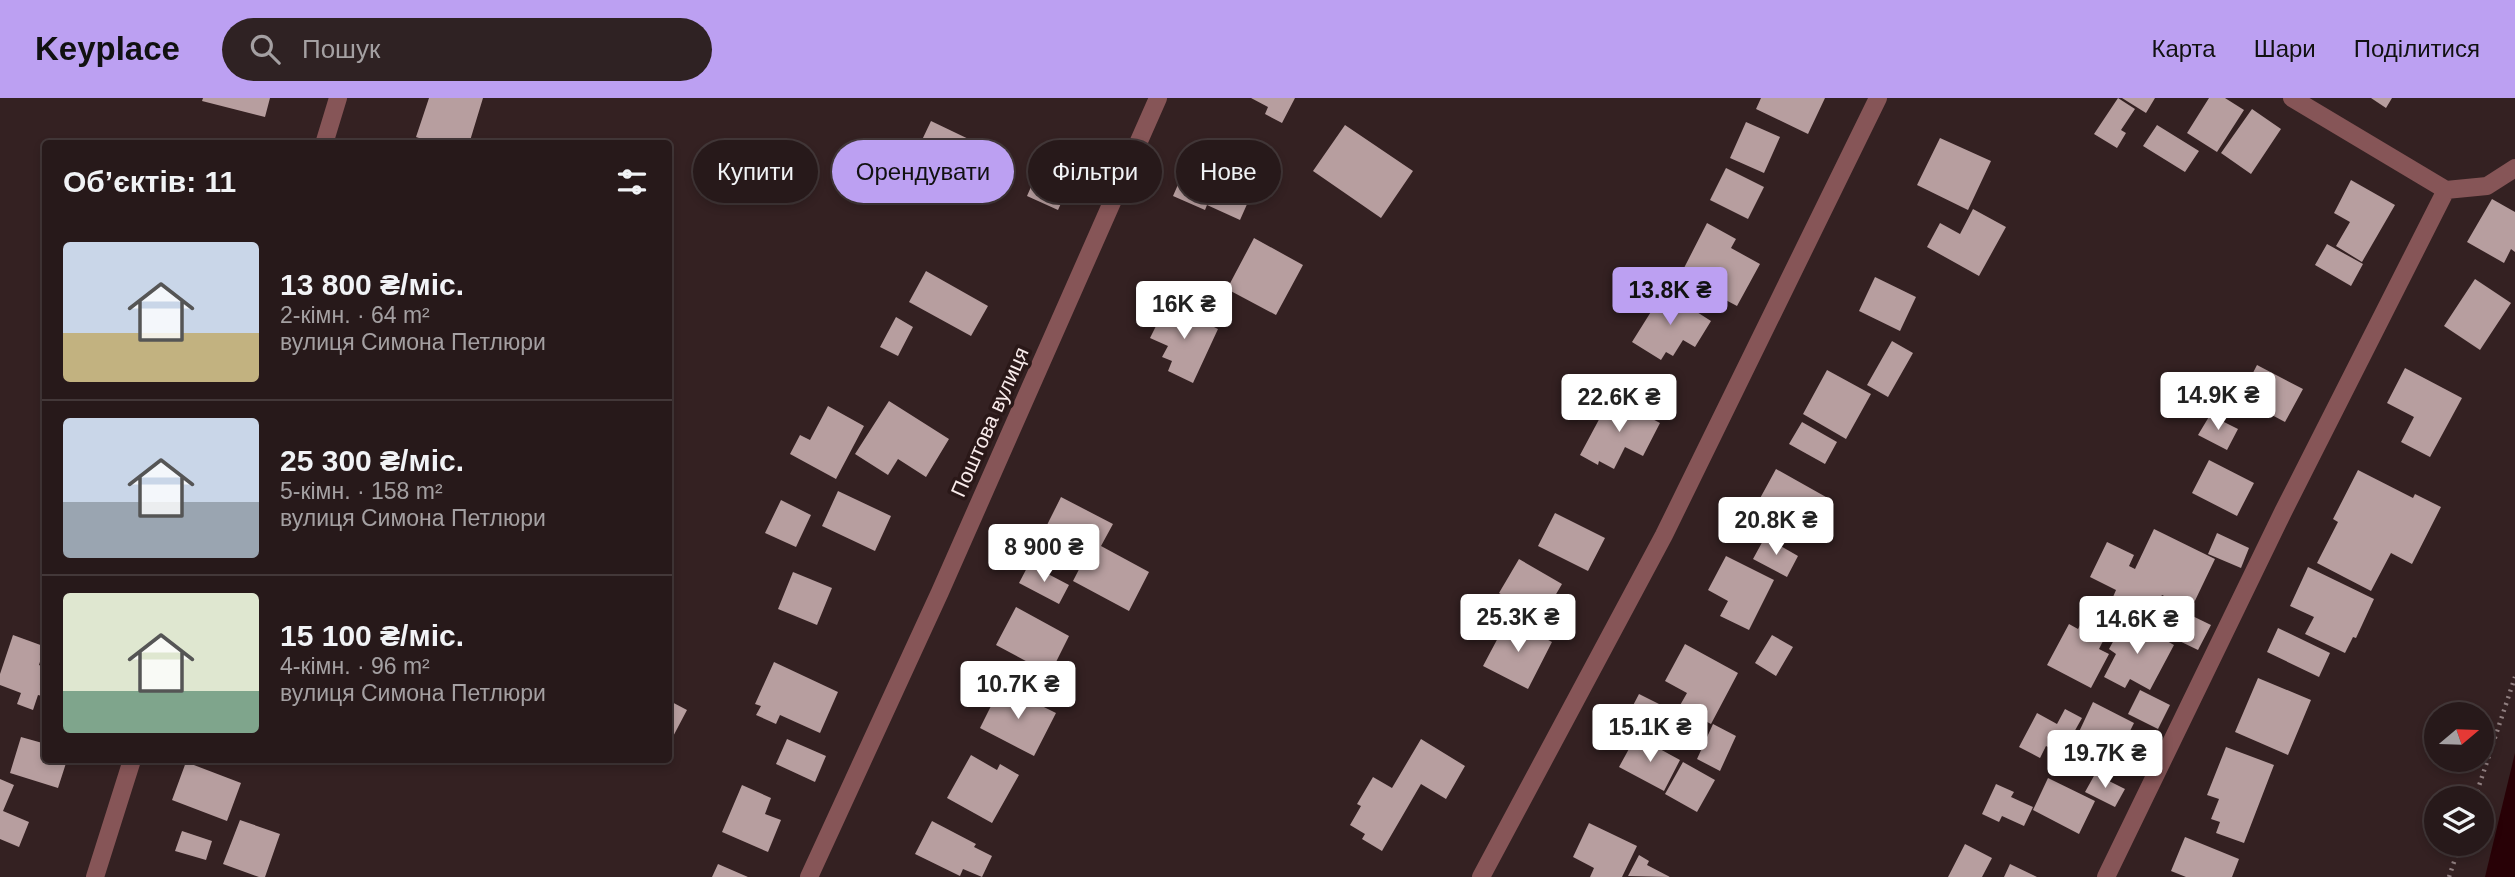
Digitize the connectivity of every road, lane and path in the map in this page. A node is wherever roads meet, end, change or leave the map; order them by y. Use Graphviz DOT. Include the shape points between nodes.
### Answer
graph roads {
  1 [pos="338,98"];
  2 [pos="1158,98"];
  3 [pos="1878,98"];
  4 [pos="2292,98"];
  5 [pos="325,140"];
  6 [pos="2515,168"];
  7 [pos="2446,190"];
  8 [pos="2515,677"];
  9 [pos="131,763"];
  10 [pos="2479,786"];
  11 [pos="2456,856"];
  12 [pos="95,877"];
  13 [pos="809,877"];
  14 [pos="1481,877"];
  15 [pos="2106,877"];
  16 [pos="2449,877"];
  1 -- 5 [label="street"];
  2 -- 13 [label="street, Поштова вулиця"];
  3 -- 14 [label="street" via="1664,535"];
  4 -- 7 [label="street"];
  6 -- 7 [label="street" via="2487,186"];
  7 -- 15 [label="street"];
  8 -- 10 [label="path"];
  9 -- 12 [label="street"];
  11 -- 16 [label="path"];
}
